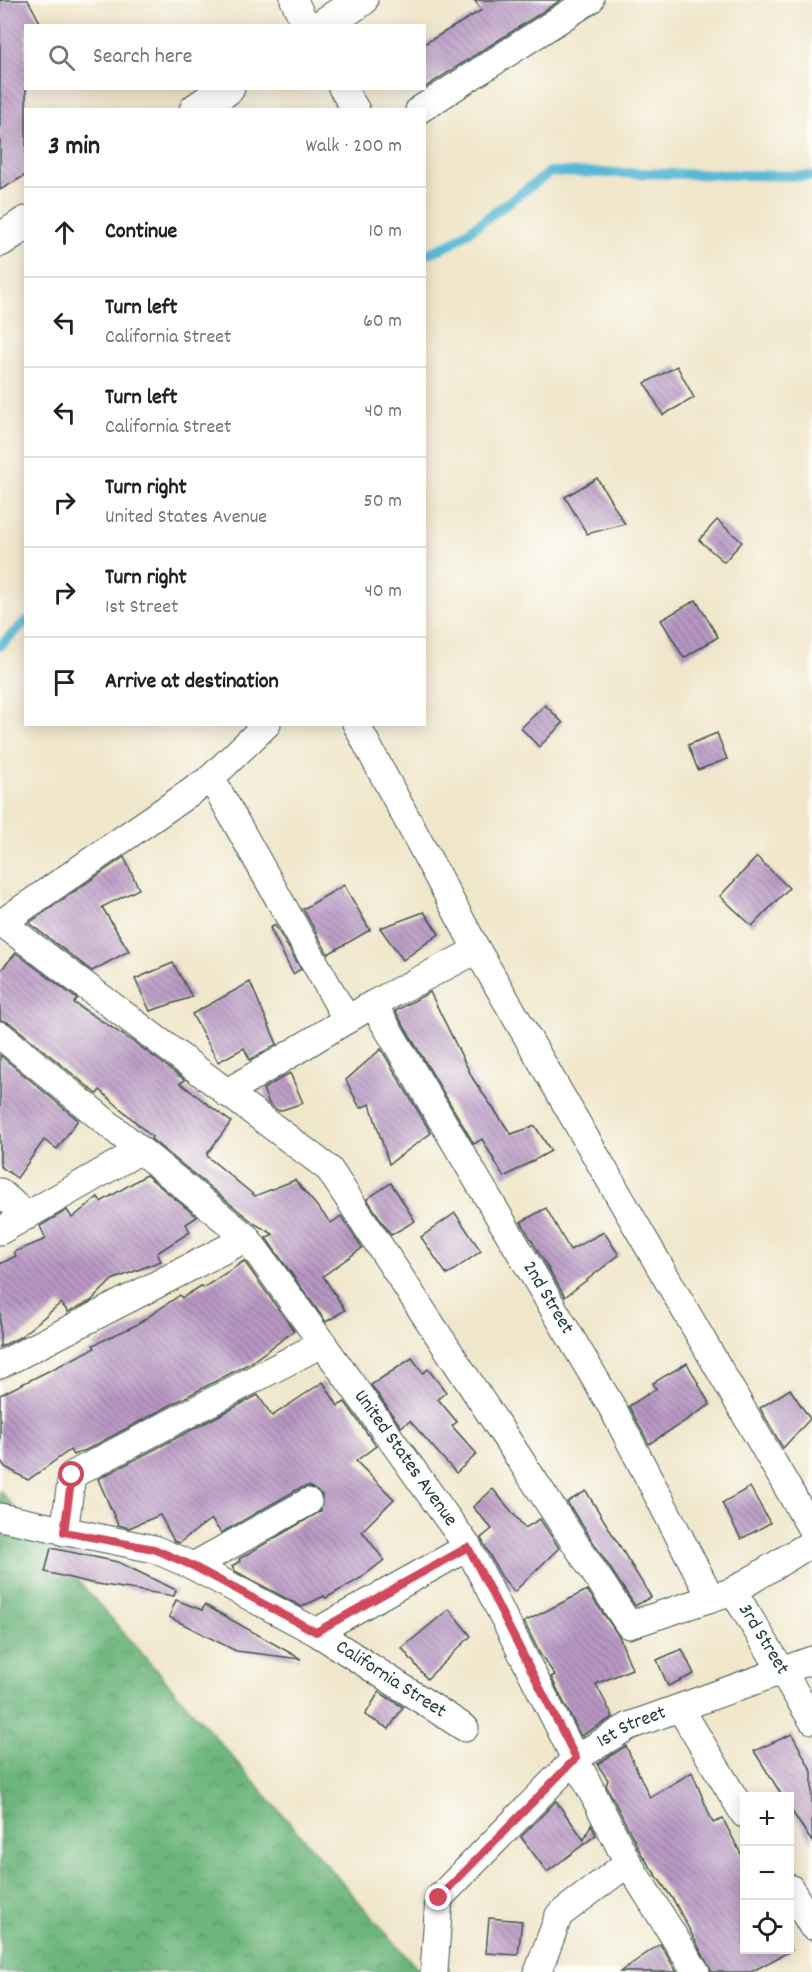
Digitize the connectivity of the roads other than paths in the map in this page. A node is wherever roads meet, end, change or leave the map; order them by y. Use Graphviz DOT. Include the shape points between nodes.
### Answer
graph roads {
  1 [pos="294,0"];
  2 [pos="361,0"];
  3 [pos="590,0"];
  4 [pos="305,24"];
  5 [pos="325,24"];
  6 [pos="225,90"];
  7 [pos="343,90"];
  8 [pos="199,108"];
  9 [pos="355,108"];
  10 [pos="422,108"];
  11 [pos="24,224"];
  12 [pos="0,240"];
  13 [pos="265,726"];
  14 [pos="357,726"];
  15 [pos="211,778"];
  16 [pos="1,923"];
  17 [pos="477,950"];
  18 [pos="372,1004"];
  19 [pos="347,1020"];
  20 [pos="0,1035"];
  21 [pos="226,1093"];
  22 [pos="139,1151"];
  23 [pos="0,1192"];
  24 [pos="27,1216"];
  25 [pos="0,1231"];
  26 [pos="247,1238"];
  27 [pos="323,1343"];
  28 [pos="0,1365"];
  29 [pos="308,1502"];
  30 [pos="0,1517"];
  31 [pos="812,1530"];
  32 [pos="64,1532"];
  33 [pos="812,1543"];
  34 [pos="468,1547"];
  35 [pos="193,1566"];
  36 [pos="722,1594"];
  37 [pos="316,1632"];
  38 [pos="812,1660"];
  39 [pos="781,1670"];
  40 [pos="680,1707"];
  41 [pos="812,1720"];
  42 [pos="465,1728"];
  43 [pos="576,1758"];
  44 [pos="740,1807"];
  45 [pos="628,1863"];
  46 [pos="794,1896"];
  47 [pos="812,1926"];
  48 [pos="434,1972"];
  49 [pos="538,1972"];
  50 [pos="696,1972"];
  1 -- 4 [label="street"];
  2 -- 5 [label="street"];
  3 -- 10 [label="street"];
  6 -- 8 [label="street"];
  7 -- 9 [label="street"];
  11 -- 12 [label="street"];
  13 -- 15 [label="street"];
  14 -- 17 [label="street"];
  15 -- 16 [label="street"];
  15 -- 19 [label="street"];
  16 -- 21 [label="street"];
  17 -- 18 [label="street"];
  17 -- 31 [label="street"];
  18 -- 19 [label="street"];
  18 -- 36 [label="street, 2nd Street"];
  19 -- 21 [label="street"];
  20 -- 22 [label="street, United States Avenue"];
  21 -- 36 [label="street" via="329,1169 629,1625"];
  22 -- 24 [label="street"];
  22 -- 26 [label="street, United States Avenue"];
  23 -- 24 [label="street"];
  24 -- 25 [label="street"];
  26 -- 27 [label="street, United States Avenue"];
  26 -- 28 [label="street"];
  27 -- 32 [label="street" via="72,1475"];
  27 -- 34 [label="street, United States Avenue"];
  29 -- 35 [label="street"];
  30 -- 32 [label="street, California Street"];
  32 -- 35 [label="street, California Street" via="154,1549"];
  33 -- 36 [label="street"];
  34 -- 37 [label="street, California Street"];
  34 -- 43 [label="street, United States Avenue"];
  35 -- 37 [label="street, California Street"];
  36 -- 39 [label="street, 3rd Street"];
  37 -- 42 [label="street, California Street"];
  38 -- 39 [label="street, 1st Street"];
  39 -- 40 [label="street, 1st Street"];
  39 -- 41 [label="street, 3rd Street"];
  40 -- 43 [label="street, 1st Street" via="629,1726"];
  40 -- 44 [label="street"];
  43 -- 45 [label="street, United States Avenue"];
  43 -- 48 [label="street, 1st Street" via="439,1898"];
  45 -- 49 [label="street" via="559,1915"];
  45 -- 50 [label="street, United States Avenue"];
  46 -- 47 [label="street"];
}
